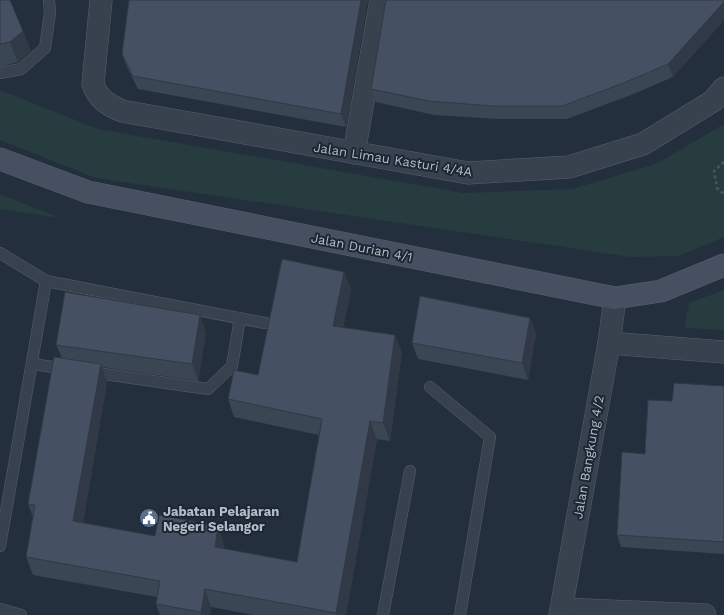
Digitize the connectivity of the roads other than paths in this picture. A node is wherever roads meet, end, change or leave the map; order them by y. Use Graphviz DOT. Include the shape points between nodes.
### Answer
graph roads {
  1 [pos="49,0"];
  2 [pos="101,0"];
  3 [pos="382,0"];
  4 [pos="0,73"];
  5 [pos="724,88"];
  6 [pos="354,153"];
  7 [pos="0,159"];
  8 [pos="0,253"];
  9 [pos="724,265"];
  10 [pos="46,281"];
  11 [pos="615,298"];
  12 [pos="240,318"];
  13 [pos="265,323"];
  14 [pos="609,343"];
  15 [pos="724,352"];
  16 [pos="32,364"];
  17 [pos="430,387"];
  18 [pos="410,472"];
  19 [pos="0,546"];
  20 [pos="0,609"];
  21 [pos="560,612"];
  22 [pos="21,615"];
  23 [pos="383,615"];
  24 [pos="460,615"];
  25 [pos="705,615"];
  1 -- 4 [label="lane" via="50,13 45,48 21,68"];
  2 -- 6 [label="street, Jalan Limau Kasturi 4/4A" via="93,84 96,94 112,107 122,111"];
  3 -- 6 [label="street"];
  5 -- 6 [label="street, Jalan Limau Kasturi 4/4A" via="712,101 643,144 569,167 468,173"];
  7 -- 11 [label="street, Jalan Durian 4/1" via="88,192"];
  8 -- 10 [label="lane"];
  9 -- 11 [label="street, Jalan Durian 4/1" via="661,291"];
  10 -- 12 [label="lane"];
  10 -- 16 [label="lane"];
  11 -- 14 [label="street, Jalan Bangkung 4/2"];
  12 -- 13 [label="lane"];
  12 -- 16 [label="lane" via="232,366 208,389"];
  14 -- 15 [label="street"];
  14 -- 21 [label="street, Jalan Bangkung 4/2"];
  16 -- 19 [label="lane"];
  17 -- 24 [label="lane" via="490,437"];
  18 -- 23 [label="lane"];
  20 -- 22 [label="lane"];
  21 -- 25 [label="street"];
}
